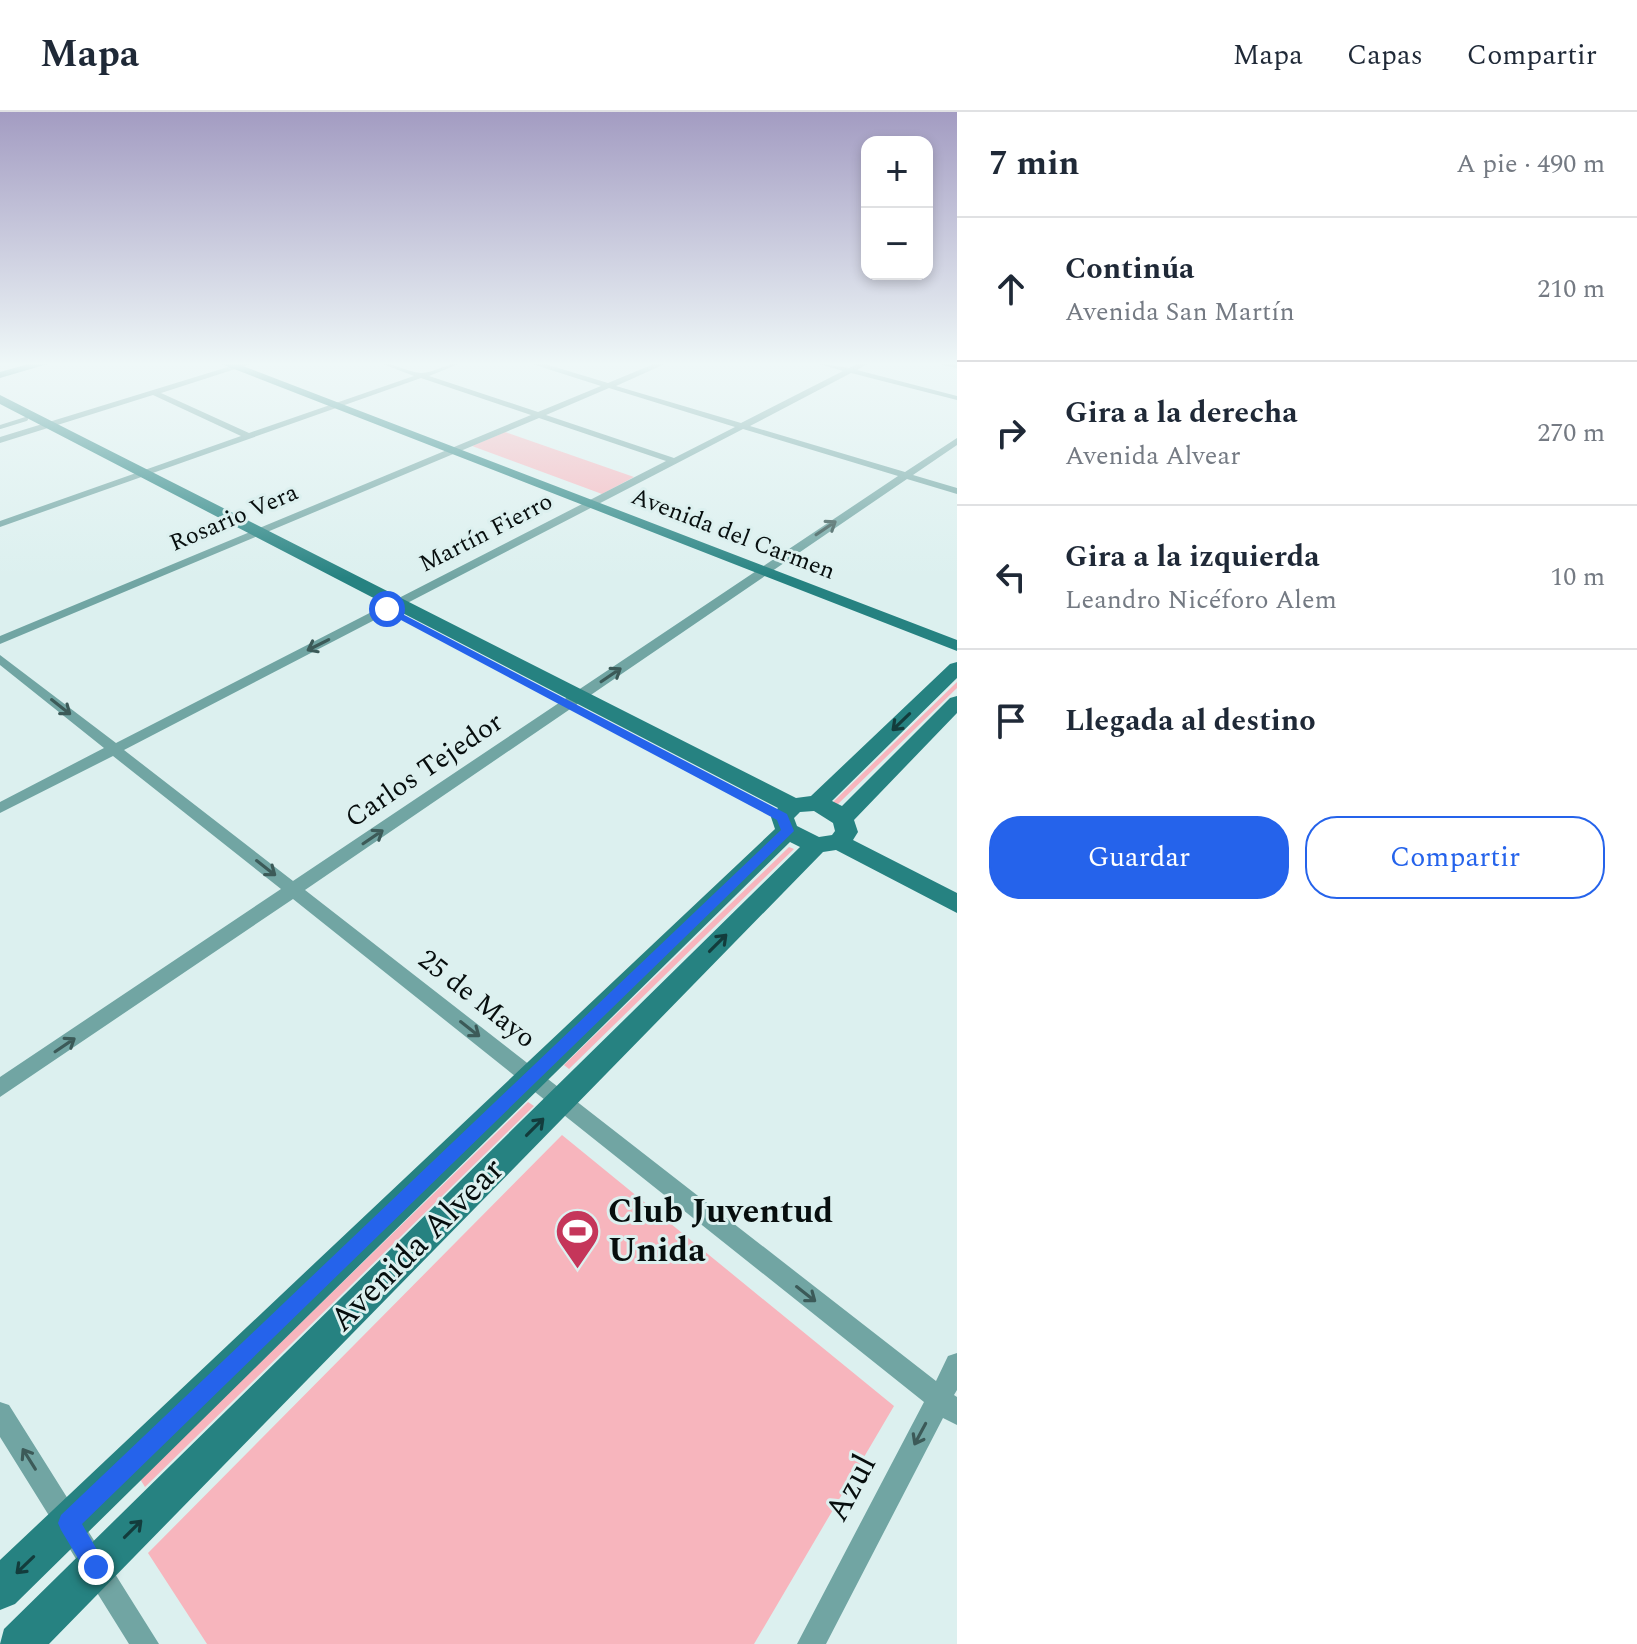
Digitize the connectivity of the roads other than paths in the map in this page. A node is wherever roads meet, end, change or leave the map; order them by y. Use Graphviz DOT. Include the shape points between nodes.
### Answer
graph roads {
  1 [pos="63,434"];
  2 [pos="245,434"];
  3 [pos="252,434"];
  4 [pos="419,434"];
  5 [pos="492,434"];
  6 [pos="599,434"];
  7 [pos="730,434"];
  8 [pos="764,434"];
  9 [pos="248,436"];
  10 [pos="957,441"];
  11 [pos="457,449"];
  12 [pos="677,462"];
  13 [pos="140,474"];
  14 [pos="904,475"];
  15 [pos="957,491"];
  16 [pos="595,502"];
  17 [pos="0,524"];
  18 [pos="255,534"];
  19 [pos="768,568"];
  20 [pos="393,606"];
  21 [pos="957,633"];
  22 [pos="0,640"];
  23 [pos="957,646"];
  24 [pos="0,659"];
  25 [pos="957,668"];
  26 [pos="574,700"];
  27 [pos="957,702"];
  28 [pos="114,749"];
  29 [pos="0,808"];
  30 [pos="815,827"];
  31 [pos="957,888"];
  32 [pos="294,890"];
  33 [pos="957,904"];
  34 [pos="532,1077"];
  35 [pos="0,1088"];
  36 [pos="561,1100"];
  37 [pos="957,1365"];
  38 [pos="948,1406"];
  39 [pos="0,1414"];
  40 [pos="69,1523"];
  41 [pos="96,1567"];
  42 [pos="0,1589"];
  43 [pos="19,1644"];
  44 [pos="145,1644"];
  45 [pos="811,1644"];
  1 -- 13 [label="main road"];
  2 -- 9 [label="street"];
  3 -- 9 [label="street"];
  4 -- 11 [label="main road, Avenida del Carmen"];
  5 -- 11 [label="street, Rosario Vera"];
  6 -- 12 [label="street"];
  7 -- 12 [label="street, Martín Fierro"];
  8 -- 14 [label="street"];
  9 -- 13 [label="street"];
  10 -- 14 [label="street, Carlos Tejedor"];
  11 -- 16 [label="main road, Avenida del Carmen"];
  11 -- 18 [label="street, Rosario Vera"];
  12 -- 16 [label="street, Martín Fierro"];
  13 -- 17 [label="street"];
  13 -- 18 [label="main road"];
  14 -- 15 [label="street"];
  19 -- 14 [label="street, Carlos Tejedor, one-way"];
  16 -- 19 [label="main road, Avenida del Carmen"];
  16 -- 20 [label="street, Martín Fierro"];
  18 -- 20 [label="main road"];
  18 -- 22 [label="street, Rosario Vera"];
  19 -- 21 [label="main road, Avenida del Carmen"];
  19 -- 23 [label="main road, Avenida del Carmen"];
  26 -- 19 [label="street, Carlos Tejedor, one-way"];
  20 -- 26 [label="main road"];
  20 -- 28 [label="street, Martín Fierro, one-way"];
  24 -- 28 [label="street, 25 de Mayo, one-way"];
  25 -- 30 [label="main road, one-way" via="816,804"];
  26 -- 30 [label="main road"];
  32 -- 26 [label="street, Carlos Tejedor, one-way"];
  27 -- 30 [label="main road, Avenida Alvear"];
  28 -- 29 [label="street, Martín Fierro"];
  28 -- 32 [label="street, 25 de Mayo, one-way"];
  30 -- 31 [label="main road"];
  30 -- 33 [label="main road"];
  30 -- 34 [label="main road, Avenida Alvear"];
  36 -- 30 [label="main road, Avenida Alvear, one-way"];
  32 -- 34 [label="street, 25 de Mayo, one-way"];
  35 -- 32 [label="street, Carlos Tejedor, one-way"];
  34 -- 36 [label="street, 25 de Mayo"];
  34 -- 40 [label="main road, Avenida Alvear"];
  36 -- 38 [label="street, 25 de Mayo, one-way"];
  41 -- 36 [label="main road, Avenida Alvear, one-way"];
  37 -- 38 [label="street, Azul"];
  38 -- 45 [label="street, Azul, one-way"];
  40 -- 39 [label="street, one-way"];
  40 -- 41 [label="street"];
  40 -- 42 [label="main road, Avenida Alvear, one-way"];
  41 -- 43 [label="main road, Avenida Alvear"];
  41 -- 44 [label="street"];
}
